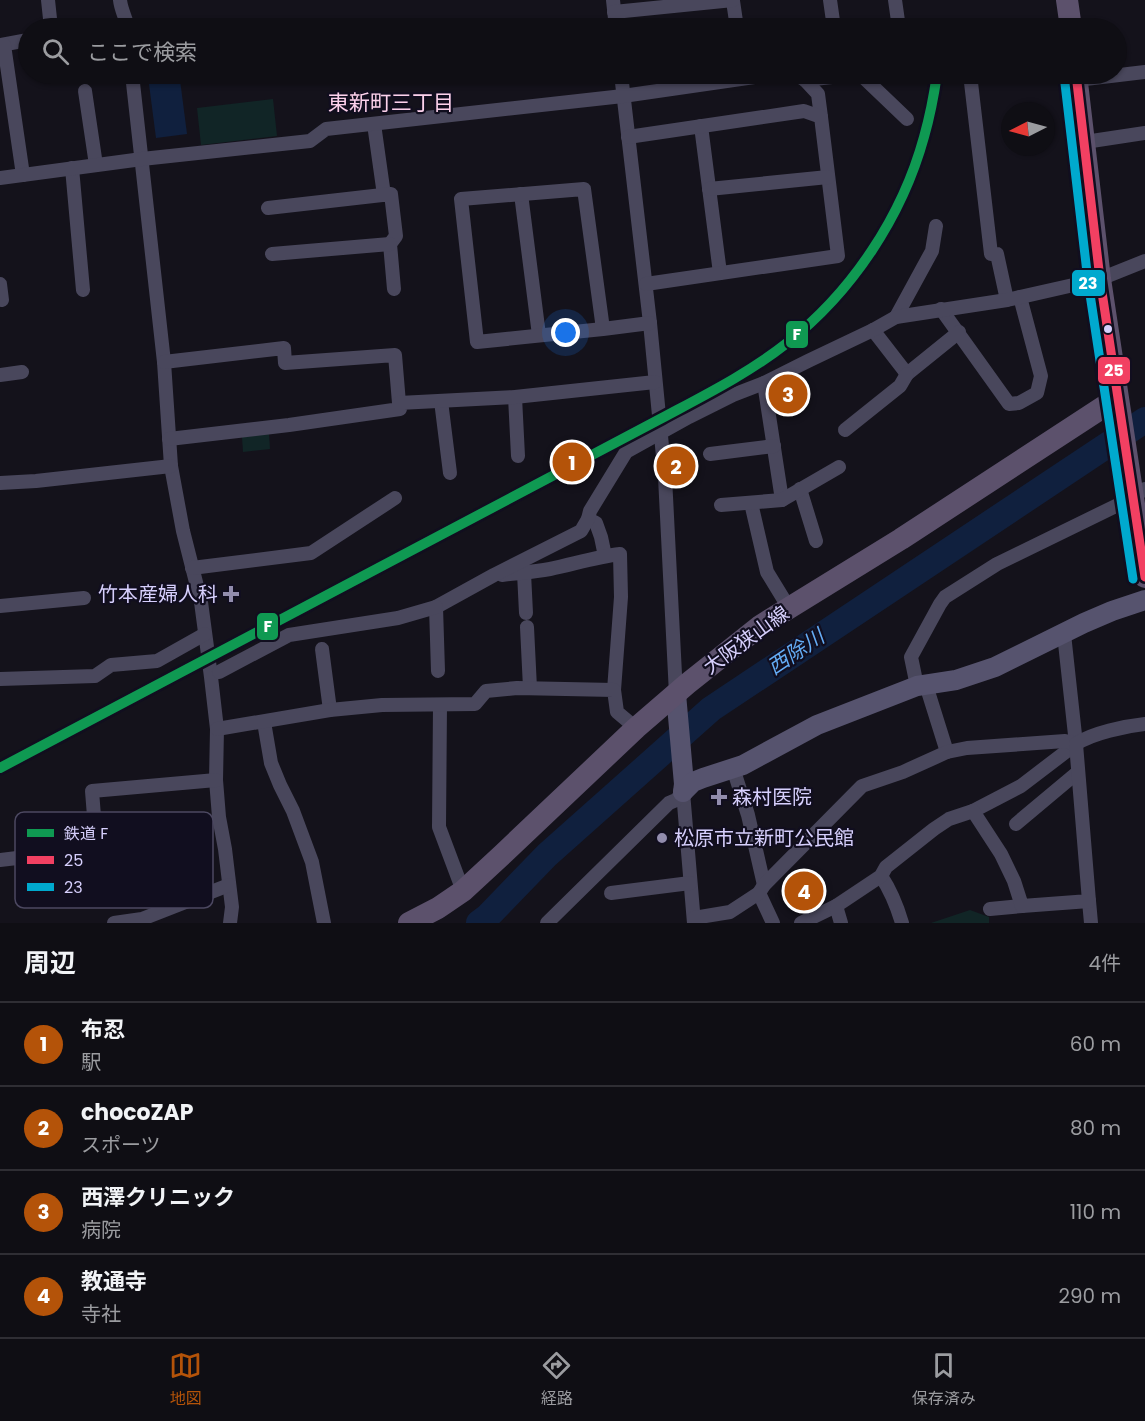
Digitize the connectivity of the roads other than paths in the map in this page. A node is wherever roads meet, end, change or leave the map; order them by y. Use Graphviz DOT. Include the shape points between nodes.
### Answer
graph roads {
  1 [pos="48,0"];
  2 [pos="120,0"];
  3 [pos="830,0"];
  4 [pos="895,0"];
  5 [pos="1067,0"];
  6 [pos="733,1"];
  7 [pos="614,6"];
  8 [pos="50,18"];
  9 [pos="126,18"];
  10 [pos="735,18"];
  11 [pos="833,18"];
  12 [pos="898,18"];
  13 [pos="1070,18"];
  14 [pos="18,42"];
  15 [pos="2,45"];
  16 [pos="1145,72"];
  17 [pos="1127,73"];
  18 [pos="133,84"];
  19 [pos="622,84"];
  20 [pos="694,84"];
  21 [pos="807,84"];
  22 [pos="875,84"];
  23 [pos="971,84"];
  24 [pos="1078,84"];
  25 [pos="85,91"];
  26 [pos="623,96"];
  27 [pos="821,117"];
  28 [pos="907,118"];
  29 [pos="374,124"];
  30 [pos="701,126"];
  31 [pos="1145,133"];
  32 [pos="628,137"];
  33 [pos="1084,142"];
  34 [pos="142,159"];
  35 [pos="96,165"];
  36 [pos="72,168"];
  37 [pos="23,175"];
  38 [pos="828,177"];
  39 [pos="0,178"];
  40 [pos="709,189"];
  41 [pos="521,194"];
  42 [pos="384,195"];
  43 [pos="268,208"];
  44 [pos="936,226"];
  45 [pos="390,244"];
  46 [pos="272,254"];
  47 [pos="1145,261"];
  48 [pos="720,273"];
  49 [pos="1100,279"];
  50 [pos="0,284"];
  51 [pos="646,284"];
  52 [pos="83,290"];
  53 [pos="394,290"];
  54 [pos="1014,298"];
  55 [pos="2,300"];
  56 [pos="941,309"];
  57 [pos="896,317"];
  58 [pos="650,323"];
  59 [pos="603,329"];
  60 [pos="873,330"];
  61 [pos="959,332"];
  62 [pos="540,335"];
  63 [pos="164,362"];
  64 [pos="22,372"];
  65 [pos="907,374"];
  66 [pos="0,375"];
  67 [pos="656,382"];
  68 [pos="764,383"];
  69 [pos="515,397"];
  70 [pos="1117,398"];
  71 [pos="441,400"];
  72 [pos="399,403"];
  73 [pos="845,430"];
  74 [pos="660,433"];
  75 [pos="169,439"];
  76 [pos="774,446"];
  77 [pos="710,454"];
  78 [pos="518,456"];
  79 [pos="171,466"];
  80 [pos="840,467"];
  81 [pos="450,473"];
  82 [pos="0,483"];
  83 [pos="800,489"];
  84 [pos="1136,489"];
  85 [pos="395,498"];
  86 [pos="782,500"];
  87 [pos="751,503"];
  88 [pos="721,505"];
  89 [pos="588,519"];
  90 [pos="816,541"];
  91 [pos="605,556"];
  92 [pos="192,568"];
  93 [pos="524,573"];
  94 [pos="494,575"];
  95 [pos="1145,578"];
  96 [pos="84,598"];
  97 [pos="1145,600"];
  98 [pos="0,606"];
  99 [pos="436,607"];
  100 [pos="789,608"];
  101 [pos="205,634"];
  102 [pos="1064,634"];
  103 [pos="322,649"];
  104 [pos="438,671"];
  105 [pos="215,674"];
  106 [pos="0,679"];
  107 [pos="922,686"];
  108 [pos="530,688"];
  109 [pos="614,690"];
  110 [pos="677,698"];
  111 [pos="440,705"];
  112 [pos="330,710"];
  113 [pos="264,722"];
  114 [pos="1145,724"];
  115 [pos="636,728"];
  116 [pos="217,729"];
  117 [pos="1076,744"];
  118 [pos="947,752"];
  119 [pos="734,768"];
  120 [pos="1078,772"];
  121 [pos="216,780"];
  122 [pos="683,788"];
  123 [pos="973,811"];
  124 [pos="94,812"];
  125 [pos="1016,824"];
  126 [pos="15,858"];
  127 [pos="0,860"];
  128 [pos="881,876"];
  129 [pos="690,883"];
  130 [pos="230,885"];
  131 [pos="761,889"];
  132 [pos="463,891"];
  133 [pos="213,892"];
  134 [pos="611,893"];
  135 [pos="1089,901"];
  136 [pos="836,906"];
  137 [pos="1022,906"];
  138 [pos="170,908"];
  139 [pos="990,909"];
  140 [pos="694,920"];
  141 [pos="114,923"];
  142 [pos="230,923"];
  143 [pos="324,923"];
  144 [pos="409,923"];
  145 [pos="547,923"];
  146 [pos="773,923"];
  147 [pos="801,923"];
  148 [pos="841,923"];
  149 [pos="902,923"];
  150 [pos="1091,923"];
  1 -- 8 [label="street"];
  2 -- 9 [label="street"];
  3 -- 11 [label="street"];
  4 -- 12 [label="street"];
  5 -- 13 [label="main road"];
  6 -- 7 [label="street"];
  6 -- 10 [label="street"];
  14 -- 15 [label="street"];
  15 -- 37 [label="street"];
  16 -- 17 [label="street"];
  18 -- 34 [label="street"];
  19 -- 26 [label="street"];
  20 -- 26 [label="street"];
  21 -- 27 [label="street" via="818,94"];
  22 -- 28 [label="street"];
  23 -- 54 [label="street" via="991,254 997,254"];
  24 -- 33 [label="main road"];
  25 -- 35 [label="street"];
  26 -- 29 [label="street"];
  26 -- 32 [label="street"];
  27 -- 30 [label="street" via="804,111"];
  27 -- 38 [label="street"];
  29 -- 34 [label="street" via="326,129 310,141"];
  29 -- 42 [label="street"];
  30 -- 32 [label="street"];
  30 -- 40 [label="street"];
  31 -- 33 [label="street"];
  32 -- 51 [label="street"];
  33 -- 49 [label="main road"];
  34 -- 35 [label="street"];
  34 -- 63 [label="street"];
  35 -- 36 [label="street"];
  36 -- 37 [label="street"];
  36 -- 52 [label="street"];
  37 -- 39 [label="street"];
  38 -- 40 [label="street"];
  38 -- 48 [label="street" via="838,256"];
  40 -- 48 [label="street"];
  41 -- 59 [label="street" via="584,189"];
  41 -- 62 [label="street"];
  41 -- 62 [label="street" via="461,199 477,342"];
  42 -- 43 [label="street"];
  42 -- 45 [label="street" via="391,195 396,236"];
  44 -- 57 [label="street" via="932,251"];
  45 -- 46 [label="street"];
  45 -- 53 [label="street"];
  47 -- 49 [label="street"];
  48 -- 51 [label="street"];
  49 -- 54 [label="street"];
  49 -- 70 [label="main road"];
  50 -- 55 [label="street"];
  51 -- 58 [label="street"];
  54 -- 56 [label="street"];
  54 -- 61 [label="street" via="1041,376 1037,393 1009,404"];
  56 -- 57 [label="street"];
  56 -- 61 [label="street"];
  57 -- 60 [label="street"];
  58 -- 59 [label="street"];
  58 -- 67 [label="street"];
  59 -- 62 [label="street"];
  60 -- 65 [label="street"];
  60 -- 68 [label="street"];
  61 -- 65 [label="street"];
  63 -- 72 [label="street" via="284,348 285,363 395,355"];
  63 -- 75 [label="street"];
  64 -- 66 [label="street"];
  65 -- 73 [label="street" via="900,386"];
  67 -- 69 [label="street"];
  67 -- 74 [label="street"];
  68 -- 74 [label="street"];
  68 -- 76 [label="street"];
  69 -- 71 [label="street"];
  69 -- 78 [label="street"];
  70 -- 84 [label="main road"];
  70 -- 100 [label="main road, 大阪狭山線"];
  71 -- 72 [label="street"];
  71 -- 81 [label="street"];
  72 -- 75 [label="street" via="400,409"];
  74 -- 89 [label="street" via="626,452"];
  74 -- 110 [label="street"];
  75 -- 79 [label="street"];
  76 -- 77 [label="street"];
  76 -- 86 [label="street"];
  79 -- 82 [label="street"];
  79 -- 92 [label="street"];
  80 -- 83 [label="street"];
  83 -- 86 [label="street"];
  83 -- 90 [label="street"];
  84 -- 95 [label="main road"];
  84 -- 107 [label="street" via="945,597 912,657"];
  85 -- 92 [label="street" via="311,553"];
  86 -- 87 [label="street"];
  87 -- 88 [label="street"];
  87 -- 100 [label="street" via="767,572"];
  89 -- 91 [label="street" via="596,523"];
  89 -- 94 [label="street" via="581,531"];
  91 -- 93 [label="street"];
  91 -- 109 [label="street" via="620,554"];
  92 -- 101 [label="street"];
  93 -- 94 [label="street"];
  93 -- 108 [label="street"];
  94 -- 99 [label="street"];
  96 -- 98 [label="street"];
  97 -- 102 [label="street"];
  99 -- 104 [label="street"];
  99 -- 105 [label="street" via="398,618 289,636"];
  100 -- 110 [label="main road, 大阪狭山線" via="687,684"];
  101 -- 105 [label="street"];
  101 -- 106 [label="street" via="157,661 111,665 95,676"];
  102 -- 107 [label="street" via="995,667"];
  102 -- 117 [label="street"];
  103 -- 112 [label="street"];
  105 -- 116 [label="street"];
  107 -- 118 [label="street"];
  107 -- 119 [label="street" via="818,725"];
  108 -- 109 [label="street"];
  108 -- 111 [label="street" via="486,691 475,704"];
  109 -- 115 [label="street" via="617,712"];
  110 -- 115 [label="main road, 大阪狭山線"];
  110 -- 122 [label="street"];
  111 -- 112 [label="street"];
  111 -- 132 [label="street" via="439,827"];
  112 -- 113 [label="street"];
  113 -- 116 [label="street"];
  113 -- 143 [label="street" via="272,763 312,862"];
  114 -- 117 [label="street"];
  115 -- 132 [label="main road, 大阪狭山線"];
  116 -- 121 [label="street"];
  117 -- 118 [label="street" via="1065,741"];
  117 -- 120 [label="street"];
  117 -- 123 [label="street" via="1021,786"];
  118 -- 131 [label="street" via="862,786"];
  119 -- 122 [label="street"];
  119 -- 131 [label="street" via="748,815"];
  120 -- 125 [label="street"];
  120 -- 135 [label="street"];
  121 -- 124 [label="street" via="92,791"];
  121 -- 130 [label="street"];
  122 -- 129 [label="street"];
  122 -- 145 [label="street" via="676,800"];
  123 -- 128 [label="street" via="934,829 886,867"];
  123 -- 137 [label="street" via="1005,863"];
  126 -- 127 [label="street"];
  128 -- 136 [label="street"];
  128 -- 149 [label="street"];
  129 -- 134 [label="street"];
  129 -- 140 [label="street"];
  130 -- 133 [label="street"];
  130 -- 142 [label="street"];
  131 -- 140 [label="street" via="730,912"];
  131 -- 146 [label="street"];
  132 -- 144 [label="main road, 大阪狭山線"];
  135 -- 137 [label="street"];
  135 -- 150 [label="street"];
  136 -- 147 [label="street"];
  136 -- 148 [label="street"];
  137 -- 139 [label="street"];
  138 -- 141 [label="street" via="142,919"];
}
